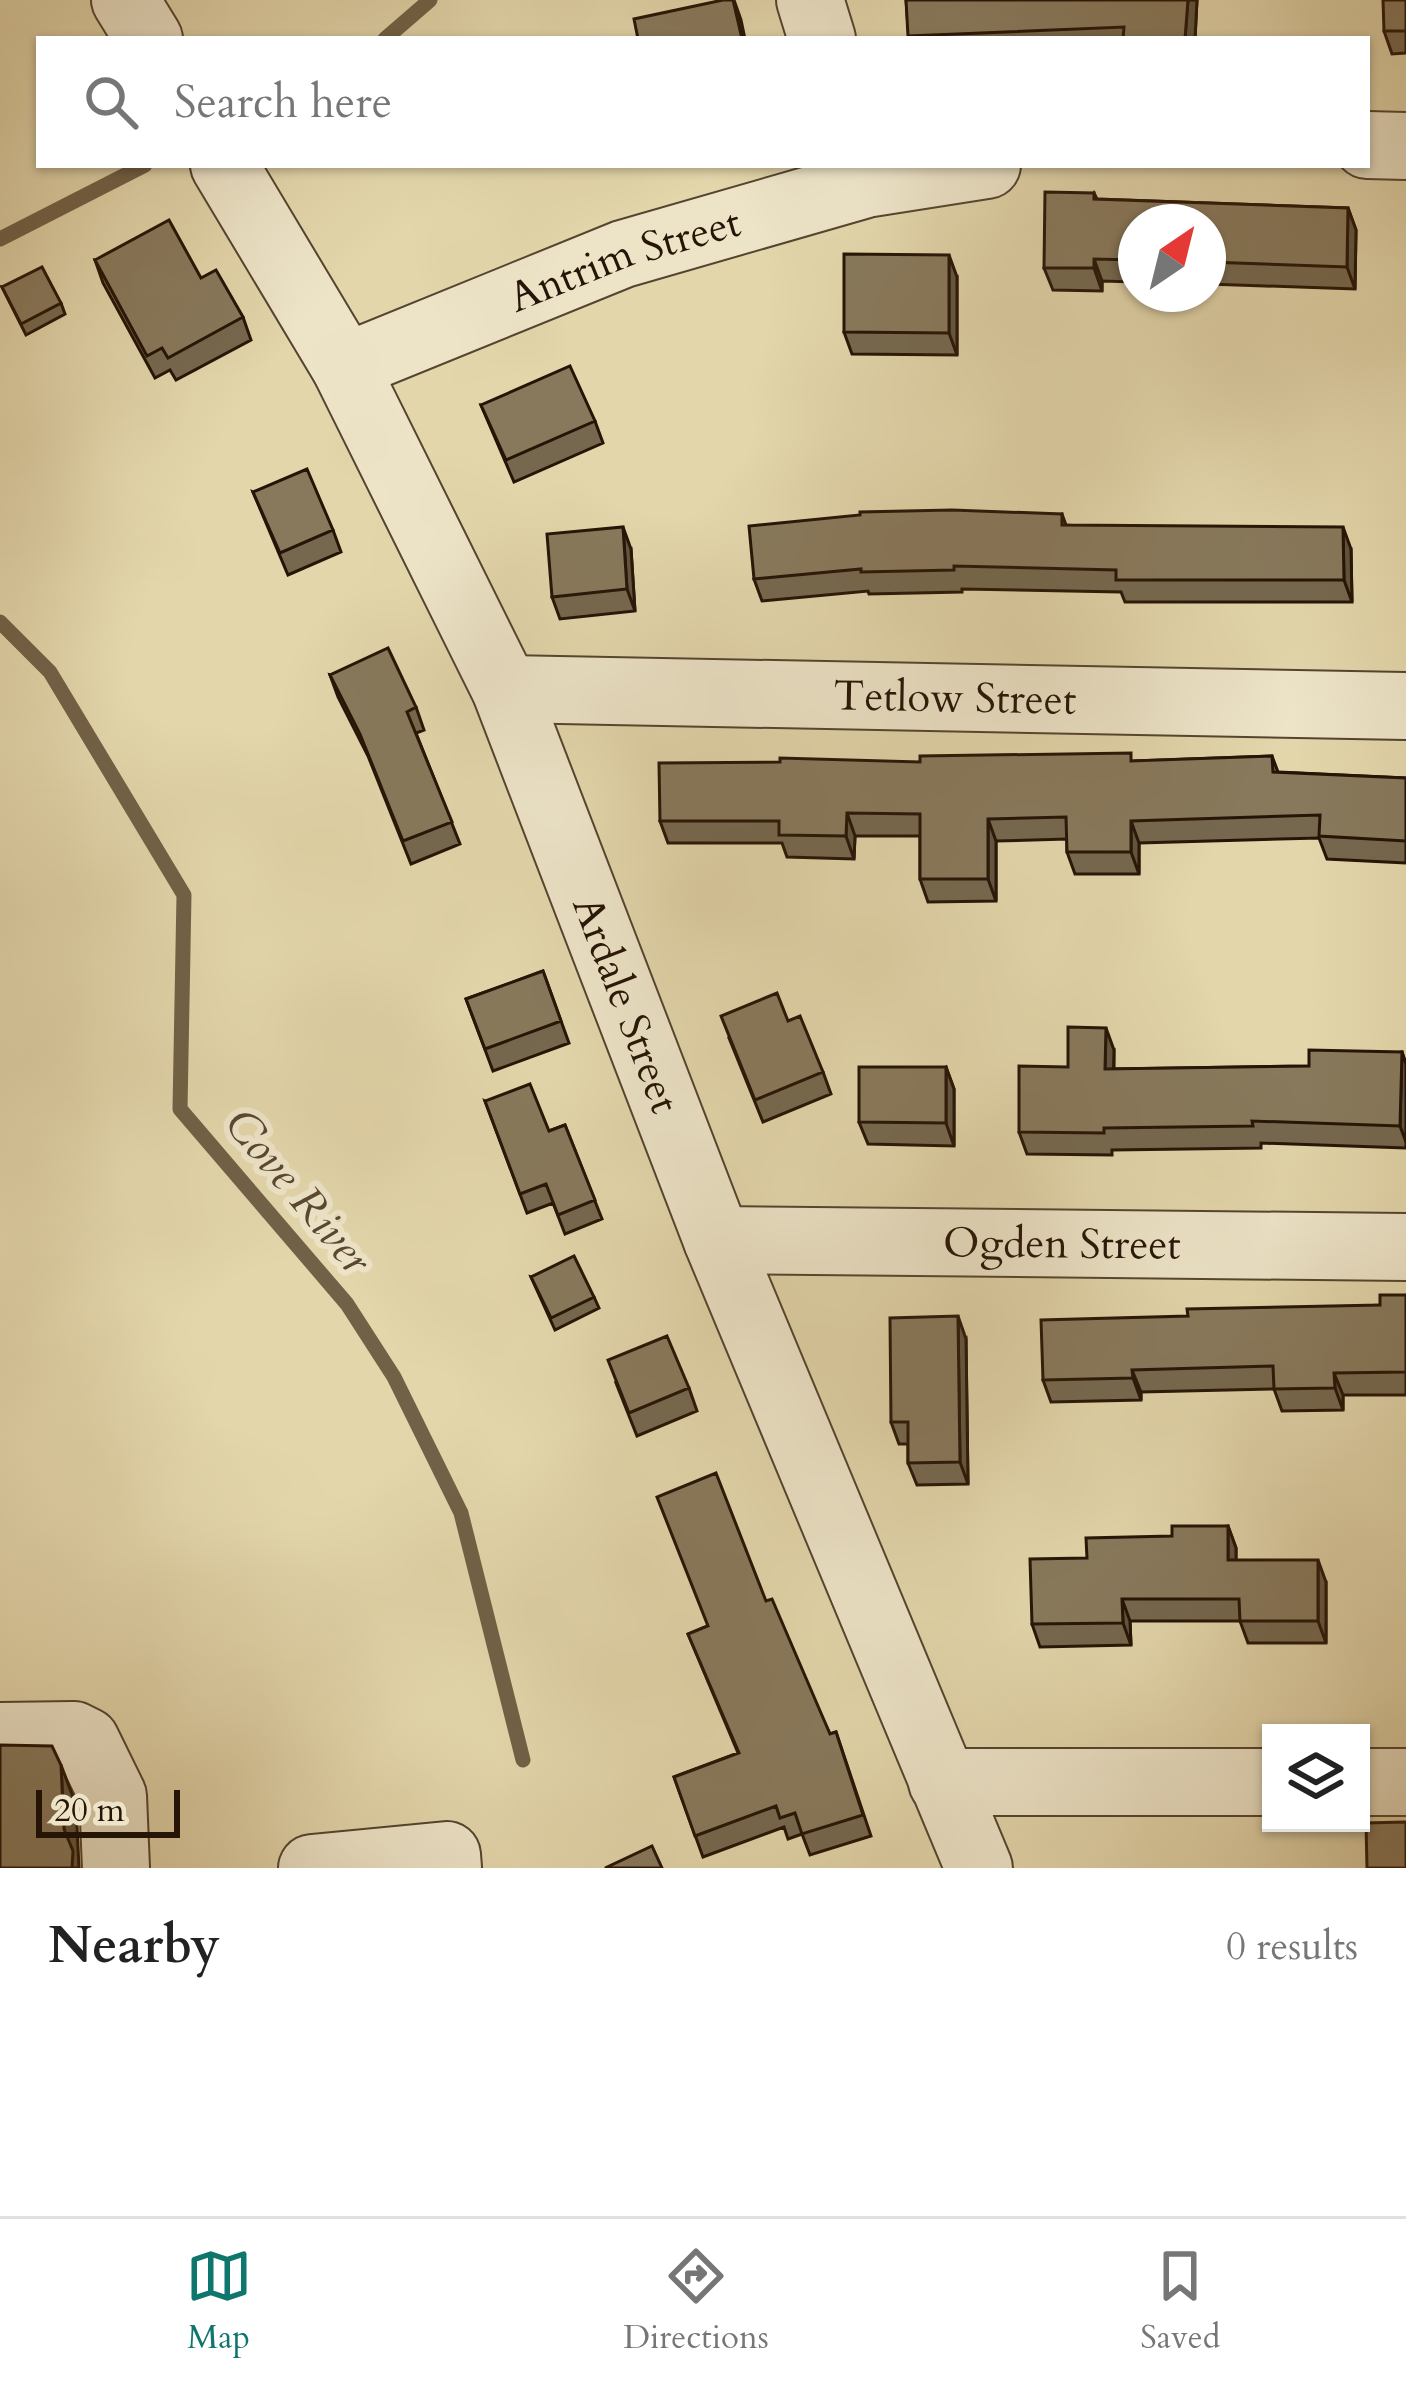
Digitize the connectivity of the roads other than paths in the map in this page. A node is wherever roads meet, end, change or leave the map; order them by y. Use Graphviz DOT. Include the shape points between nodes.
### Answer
graph roads {
  1 [pos="125,0"];
  2 [pos="810,0"];
  3 [pos="146,36"];
  4 [pos="821,36"];
  5 [pos="1370,145"];
  6 [pos="1406,146"];
  7 [pos="226,168"];
  8 [pos="950,168"];
  9 [pos="863,175"];
  10 [pos="345,367"];
  11 [pos="505,689"];
  12 [pos="1406,706"];
  13 [pos="717,1240"];
  14 [pos="1406,1247"];
  15 [pos="0,1736"];
  16 [pos="942,1782"];
  17 [pos="1262,1782"];
  18 [pos="1370,1782"];
  19 [pos="1406,1782"];
  20 [pos="116,1868"];
  21 [pos="312,1868"];
  22 [pos="448,1868"];
  23 [pos="979,1868"];
  1 -- 3 [label="street"];
  2 -- 4 [label="street"];
  5 -- 6 [label="street"];
  7 -- 10 [label="street, Ardale Street"];
  8 -- 9 [label="street, Antrim Street"];
  9 -- 10 [label="street, Antrim Street" via="623,254"];
  10 -- 11 [label="street, Ardale Street"];
  11 -- 12 [label="street, Tetlow Street"];
  11 -- 13 [label="street, Ardale Street"];
  13 -- 14 [label="street, Ogden Street"];
  13 -- 16 [label="street, Ardale Street"];
  15 -- 20 [label="street" via="86,1741 113,1796"];
  16 -- 17 [label="street"];
  16 -- 23 [label="street, Ardale Street"];
  18 -- 19 [label="street"];
  21 -- 22 [label="street" via="447,1855"];
}
